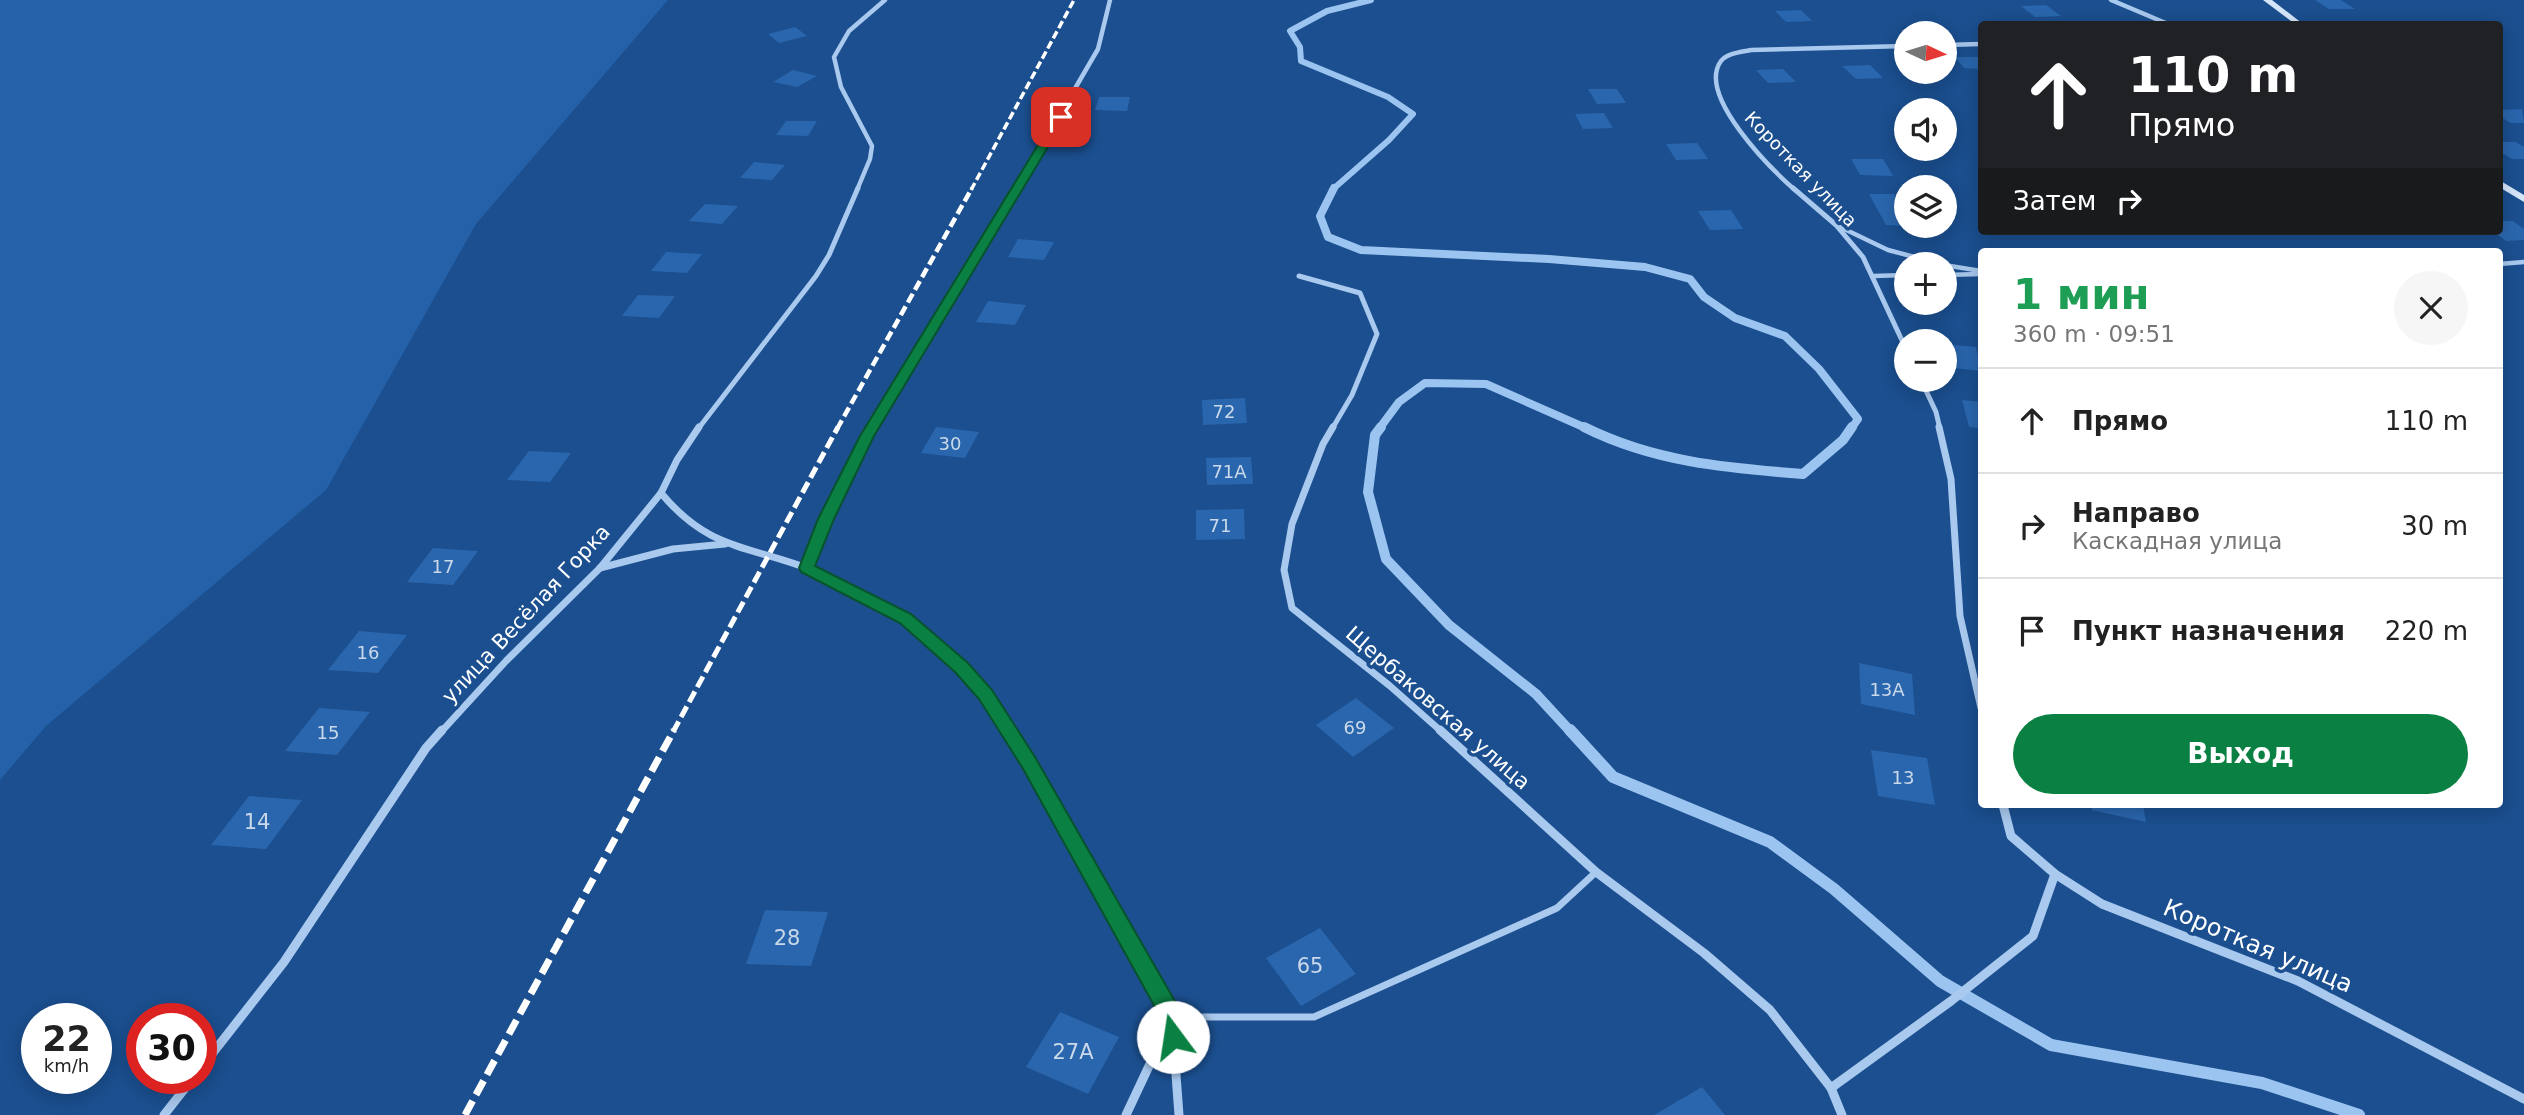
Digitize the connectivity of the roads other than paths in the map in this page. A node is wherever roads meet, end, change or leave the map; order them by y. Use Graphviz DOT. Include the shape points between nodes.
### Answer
graph roads {
  1 [pos="886,0"];
  2 [pos="1110,0"];
  3 [pos="2111,0"];
  4 [pos="2267,0"];
  5 [pos="2161,21"];
  6 [pos="2295,21"];
  7 [pos="1978,44"];
  8 [pos="1957,45"];
  9 [pos="1894,46"];
  10 [pos="2503,186"];
  11 [pos="2524,200"];
  12 [pos="1836,225"];
  13 [pos="1895,252"];
  14 [pos="2524,262"];
  15 [pos="2503,264"];
  16 [pos="1957,268"];
  17 [pos="1978,271"];
  18 [pos="1978,272"];
  19 [pos="1957,274"];
  20 [pos="1894,275"];
  21 [pos="1299,276"];
  22 [pos="1873,276"];
  23 [pos="1897,329"];
  24 [pos="1927,392"];
  25 [pos="661,493"];
  26 [pos="726,544"];
  27 [pos="807,568"];
  28 [pos="600,569"];
  29 [pos="1978,695"];
  30 [pos="2004,808"];
  31 [pos="1596,872"];
  32 [pos="2055,874"];
  33 [pos="1172,1017"];
  34 [pos="217,1048"];
  35 [pos="1831,1088"];
  36 [pos="180,1094"];
  37 [pos="2524,1099"];
  38 [pos="164,1115"];
  39 [pos="1126,1115"];
  40 [pos="1179,1115"];
  41 [pos="1842,1115"];
  1 -- 25 [label="street, улица Весёлая Горка" via="849,31 834,57 841,87 872,146 829,255 705,418"];
  2 -- 27 [label="street" via="1098,49 1085,74 867,436"];
  3 -- 5 [label="street"];
  4 -- 6 [label="street"];
  7 -- 8 [label="street"];
  9 -- 12 [label="street, Короткая улица" via="1751,50 1722,59 1716,72 1717,86 1734,125 1791,186"];
  10 -- 11 [label="street"];
  12 -- 13 [label="lane"];
  12 -- 22 [label="street, Короткая улица"];
  14 -- 15 [label="lane"];
  16 -- 17 [label="lane"];
  18 -- 19 [label="lane"];
  20 -- 22 [label="lane"];
  21 -- 31 [label="street, Щербаковская улица" via="1360,293 1377,334 1352,395 1323,444 1292,524 1284,570 1292,608 1400,695"];
  22 -- 23 [label="street, Короткая улица"];
  24 -- 29 [label="street" via="1936,412 1951,479 1960,616"];
  25 -- 26 [label="street" via="676,514"];
  25 -- 28 [label="street, улица Весёлая Горка"];
  26 -- 27 [label="street"];
  26 -- 28 [label="street" via="673,549"];
  27 -- 33 [label="street" via="905,618 986,694"];
  28 -- 34 [label="street, улица Весёлая Горка" via="426,748 284,962"];
  30 -- 32 [label="street, Короткая улица" via="2011,836"];
  31 -- 33 [label="lane" via="1556,908 1314,1017"];
  31 -- 35 [label="street, Щербаковская улица" via="1704,953 1770,1010"];
  32 -- 35 [label="street" via="2033,936"];
  32 -- 37 [label="street, Короткая улица" via="2102,904 2298,981"];
  33 -- 39 [label="street"];
  33 -- 40 [label="street"];
  35 -- 41 [label="street, Щербаковская улица"];
  36 -- 38 [label="street"];
}
